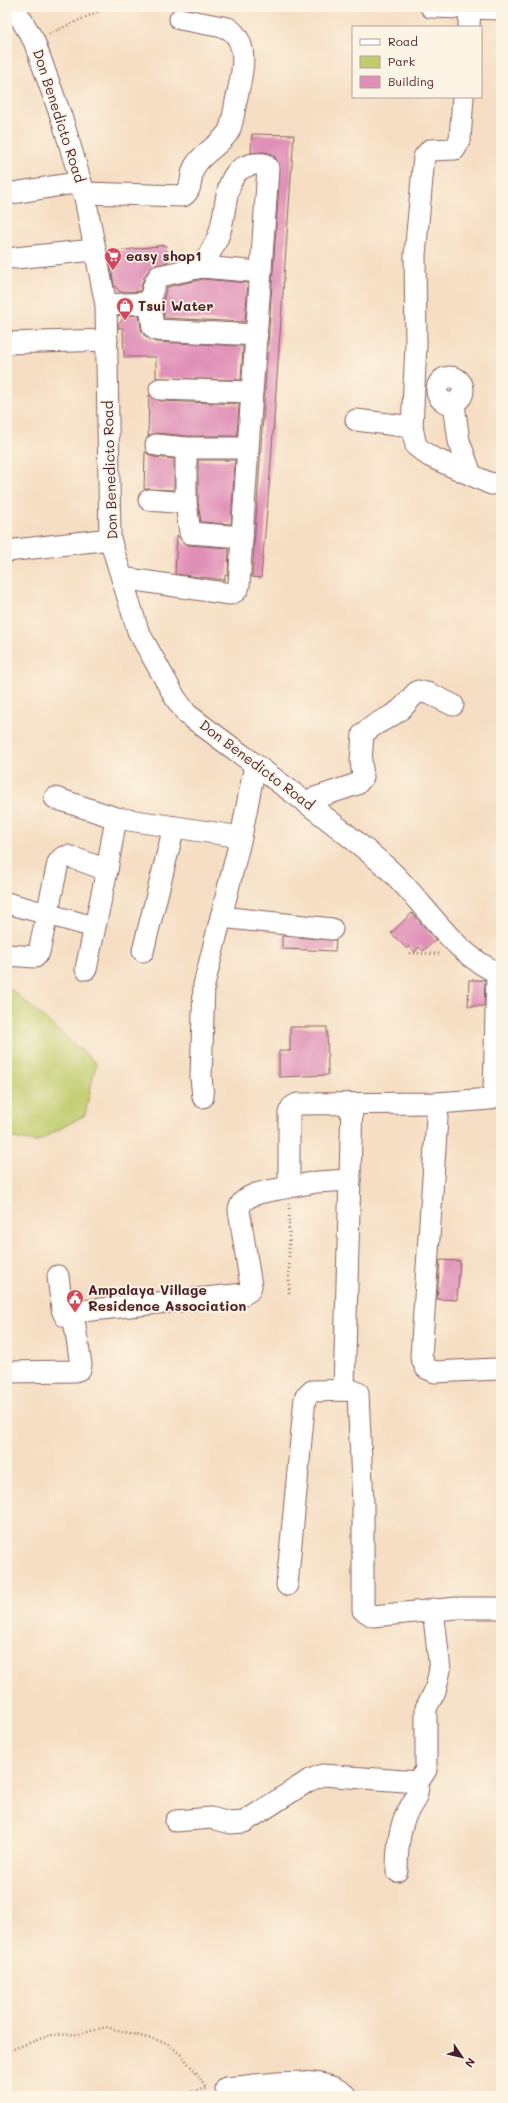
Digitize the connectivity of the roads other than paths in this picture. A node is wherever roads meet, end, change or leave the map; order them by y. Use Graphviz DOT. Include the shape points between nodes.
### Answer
graph roads {
  1 [pos="14,7"];
  2 [pos="431,7"];
  3 [pos="501,9"];
  4 [pos="470,18"];
  5 [pos="180,19"];
  6 [pos="464,98"];
  7 [pos="83,188"];
  8 [pos="7,194"];
  9 [pos="94,250"];
  10 [pos="15,258"];
  11 [pos="202,266"];
  12 [pos="261,272"];
  13 [pos="149,302"];
  14 [pos="106,305"];
  15 [pos="258,335"];
  16 [pos="106,340"];
  17 [pos="7,343"];
  18 [pos="160,390"];
  19 [pos="251,392"];
  20 [pos="454,404"];
  21 [pos="356,420"];
  22 [pos="412,427"];
  23 [pos="156,445"];
  24 [pos="186,448"];
  25 [pos="247,448"];
  26 [pos="471,474"];
  27 [pos="501,483"];
  28 [pos="149,500"];
  29 [pos="186,503"];
  30 [pos="242,538"];
  31 [pos="110,540"];
  32 [pos="7,550"];
  33 [pos="122,578"];
  34 [pos="453,705"];
  35 [pos="255,765"];
  36 [pos="55,798"];
  37 [pos="306,801"];
  38 [pos="116,818"];
  39 [pos="174,827"];
  40 [pos="241,837"];
  41 [pos="107,870"];
  42 [pos="7,903"];
  43 [pos="46,914"];
  44 [pos="221,918"];
  45 [pos="94,927"];
  46 [pos="332,930"];
  47 [pos="143,951"];
  48 [pos="7,955"];
  49 [pos="86,970"];
  50 [pos="499,973"];
  51 [pos="203,1097"];
  52 [pos="438,1103"];
  53 [pos="352,1104"];
  54 [pos="350,1180"];
  55 [pos="290,1187"];
  56 [pos="58,1276"];
  57 [pos="74,1320"];
  58 [pos="496,1369"];
  59 [pos="7,1372"];
  60 [pos="344,1390"];
  61 [pos="287,1585"];
  62 [pos="501,1608"];
  63 [pos="433,1609"];
  64 [pos="418,1782"];
  65 [pos="176,1821"];
  66 [pos="397,1871"];
  67 [pos="216,2088"];
  68 [pos="346,2096"];
  1 -- 7 [label="street, Don Benedicto Road" via="34,41"];
  2 -- 4 [label="street"];
  3 -- 4 [label="street"];
  5 -- 7 [label="street" via="228,28 234,32 242,48 243,69 228,131 196,164 189,190 183,196"];
  6 -- 22 [label="street" via="460,139 455,149 430,150 424,157 415,255 416,345"];
  7 -- 8 [label="street"];
  7 -- 9 [label="street, Don Benedicto Road"];
  9 -- 10 [label="street"];
  9 -- 14 [label="street, Don Benedicto Road"];
  11 -- 12 [label="street"];
  11 -- 12 [label="street" via="220,232 231,181 238,169 250,163 264,164 268,168"];
  11 -- 13 [label="street" via="159,276 154,283"];
  12 -- 15 [label="street"];
  13 -- 14 [label="street"];
  13 -- 15 [label="street" via="153,327 156,330"];
  14 -- 16 [label="street, Don Benedicto Road"];
  15 -- 19 [label="street"];
  16 -- 17 [label="street"];
  16 -- 31 [label="street, Don Benedicto Road"];
  18 -- 19 [label="street"];
  19 -- 25 [label="street"];
  20 -- 26 [label="street" via="459,441"];
  21 -- 22 [label="street"];
  22 -- 26 [label="street" via="416,446 429,456"];
  23 -- 24 [label="street"];
  24 -- 25 [label="street"];
  24 -- 29 [label="street"];
  25 -- 30 [label="street"];
  26 -- 27 [label="street" via="491,484"];
  28 -- 29 [label="street"];
  29 -- 30 [label="street" via="190,533"];
  30 -- 33 [label="street" via="239,586 230,594"];
  31 -- 32 [label="street"];
  31 -- 33 [label="street, Don Benedicto Road"];
  33 -- 35 [label="street, Don Benedicto Road" via="138,631 176,699 187,714"];
  34 -- 37 [label="street" via="418,691 400,710 373,724 364,734 363,777 357,784"];
  35 -- 37 [label="street, Don Benedicto Road"];
  35 -- 40 [label="street"];
  36 -- 38 [label="street"];
  37 -- 50 [label="street, Don Benedicto Road" via="386,866 467,954"];
  38 -- 39 [label="street"];
  38 -- 41 [label="street"];
  39 -- 40 [label="street"];
  39 -- 47 [label="street"];
  40 -- 44 [label="street"];
  41 -- 43 [label="street" via="68,856 62,858 58,864"];
  41 -- 45 [label="street"];
  42 -- 43 [label="street"];
  43 -- 45 [label="street"];
  43 -- 48 [label="street" via="39,952 35,957"];
  44 -- 46 [label="street"];
  44 -- 51 [label="street" via="204,985 201,1077"];
  45 -- 49 [label="street"];
  50 -- 52 [label="street" via="494,1092 490,1099"];
  52 -- 53 [label="street"];
  52 -- 58 [label="street" via="421,1357 426,1368 436,1372"];
  53 -- 54 [label="street"];
  53 -- 55 [label="street" via="297,1104 292,1107 288,1113"];
  54 -- 55 [label="street"];
  54 -- 60 [label="street"];
  55 -- 57 [label="street" via="247,1197 240,1203 251,1286 249,1291 244,1294 82,1311"];
  56 -- 57 [label="street" via="62,1309 65,1316"];
  57 -- 59 [label="street" via="80,1369"];
  60 -- 61 [label="street" via="312,1391 305,1398"];
  60 -- 63 [label="street" via="358,1393 364,1610 373,1616"];
  62 -- 63 [label="street"];
  63 -- 64 [label="street" via="440,1670 435,1691 426,1708 426,1770"];
  64 -- 65 [label="street" via="322,1775 308,1781 244,1822 230,1823 211,1818"];
  64 -- 66 [label="street" via="416,1801 403,1822"];
  67 -- 68 [label="street" via="305,2081 325,2084 342,2091"];
}
